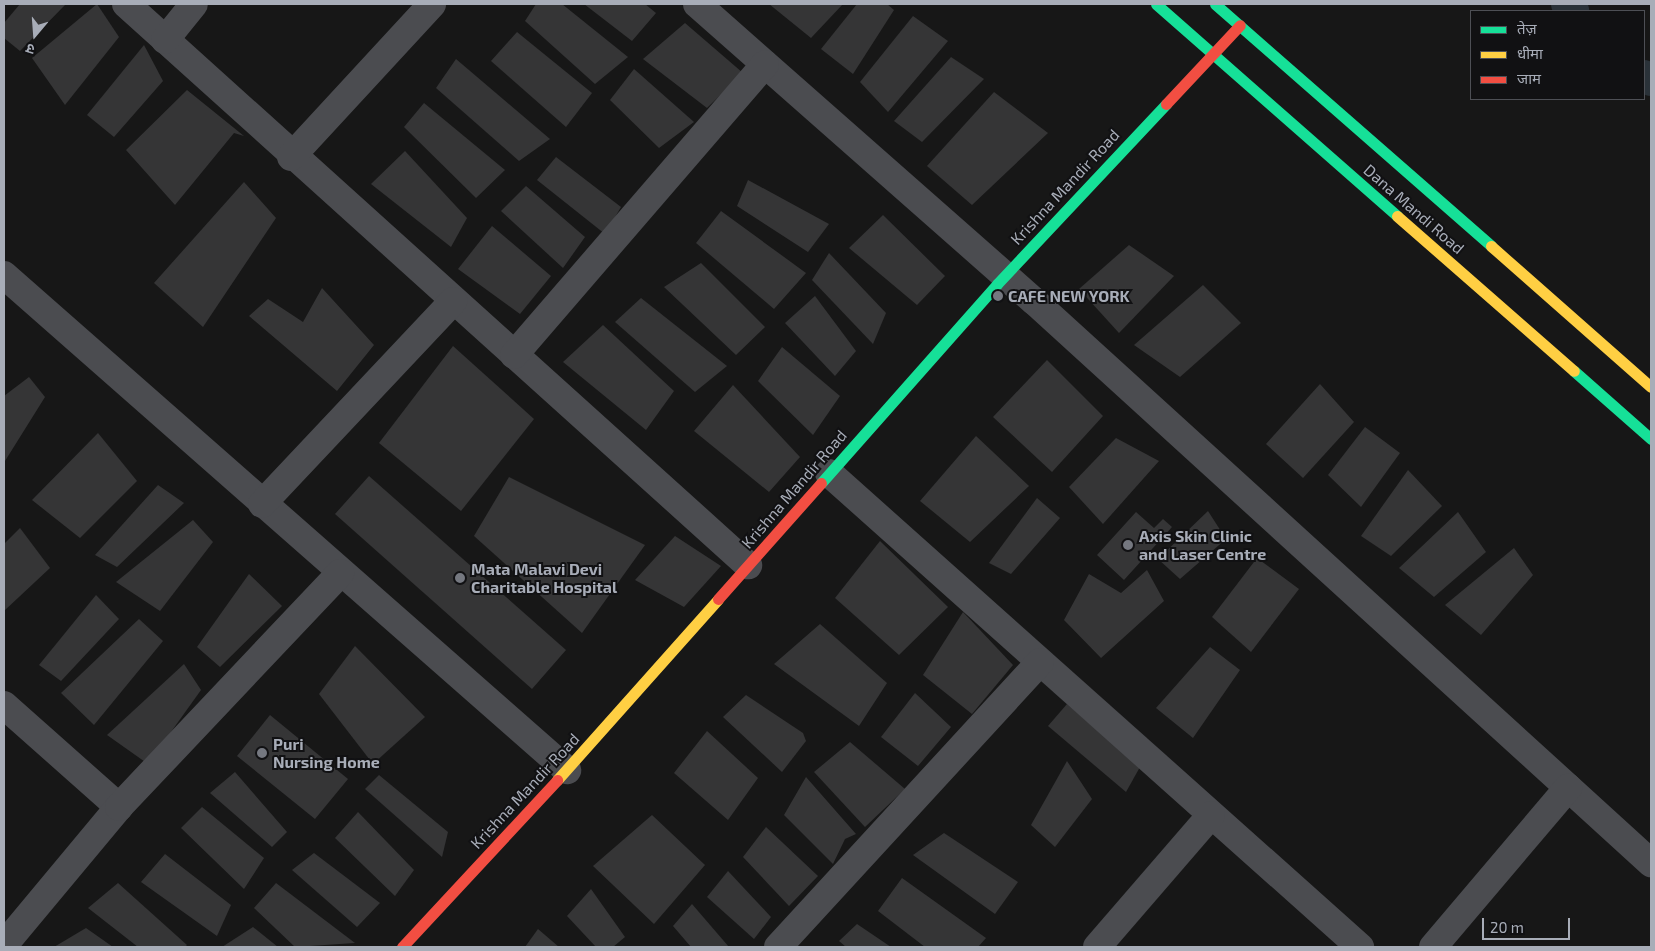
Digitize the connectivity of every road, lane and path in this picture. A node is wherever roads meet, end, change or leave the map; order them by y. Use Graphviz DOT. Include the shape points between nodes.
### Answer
graph roads {
  1 [pos="126,4"];
  2 [pos="194,4"];
  3 [pos="432,4"];
  4 [pos="697,4"];
  5 [pos="1156,4"];
  6 [pos="1215,4"];
  7 [pos="1240,25"];
  8 [pos="165,40"];
  9 [pos="1213,54"];
  10 [pos="765,64"];
  11 [pos="291,157"];
  12 [pos="4,275"];
  13 [pos="1005,275"];
  14 [pos="454,301"];
  15 [pos="514,355"];
  16 [pos="1651,387"];
  17 [pos="1651,439"];
  18 [pos="829,473"];
  19 [pos="262,504"];
  20 [pos="748,566"];
  21 [pos="340,574"];
  22 [pos="1040,662"];
  23 [pos="6,710"];
  24 [pos="567,770"];
  25 [pos="1568,788"];
  26 [pos="120,807"];
  27 [pos="1212,815"];
  28 [pos="1651,863"];
  29 [pos="4,945"];
  30 [pos="402,947"];
  31 [pos="778,947"];
  32 [pos="1097,947"];
  33 [pos="1360,947"];
  34 [pos="1433,947"];
  1 -- 8 [label="street"];
  2 -- 8 [label="street"];
  3 -- 11 [label="street"];
  4 -- 10 [label="street"];
  5 -- 9 [label="street, Dana Mandi Road"];
  6 -- 7 [label="street"];
  7 -- 9 [label="street, Krishna Mandir Road"];
  7 -- 16 [label="street"];
  8 -- 11 [label="street"];
  9 -- 13 [label="street, Krishna Mandir Road"];
  9 -- 17 [label="street, Dana Mandi Road"];
  10 -- 13 [label="street"];
  10 -- 15 [label="street"];
  11 -- 14 [label="street"];
  12 -- 19 [label="street"];
  13 -- 18 [label="street, Krishna Mandir Road"];
  13 -- 25 [label="street"];
  14 -- 15 [label="street"];
  14 -- 19 [label="street"];
  15 -- 20 [label="street"];
  18 -- 20 [label="street, Krishna Mandir Road"];
  18 -- 22 [label="street"];
  19 -- 21 [label="street"];
  20 -- 24 [label="street, Krishna Mandir Road"];
  21 -- 24 [label="street"];
  21 -- 26 [label="street"];
  22 -- 27 [label="street"];
  22 -- 31 [label="street"];
  23 -- 26 [label="street"];
  24 -- 30 [label="street, Krishna Mandir Road"];
  25 -- 28 [label="street"];
  25 -- 34 [label="street"];
  26 -- 29 [label="street"];
  27 -- 32 [label="street"];
  27 -- 33 [label="street"];
}
